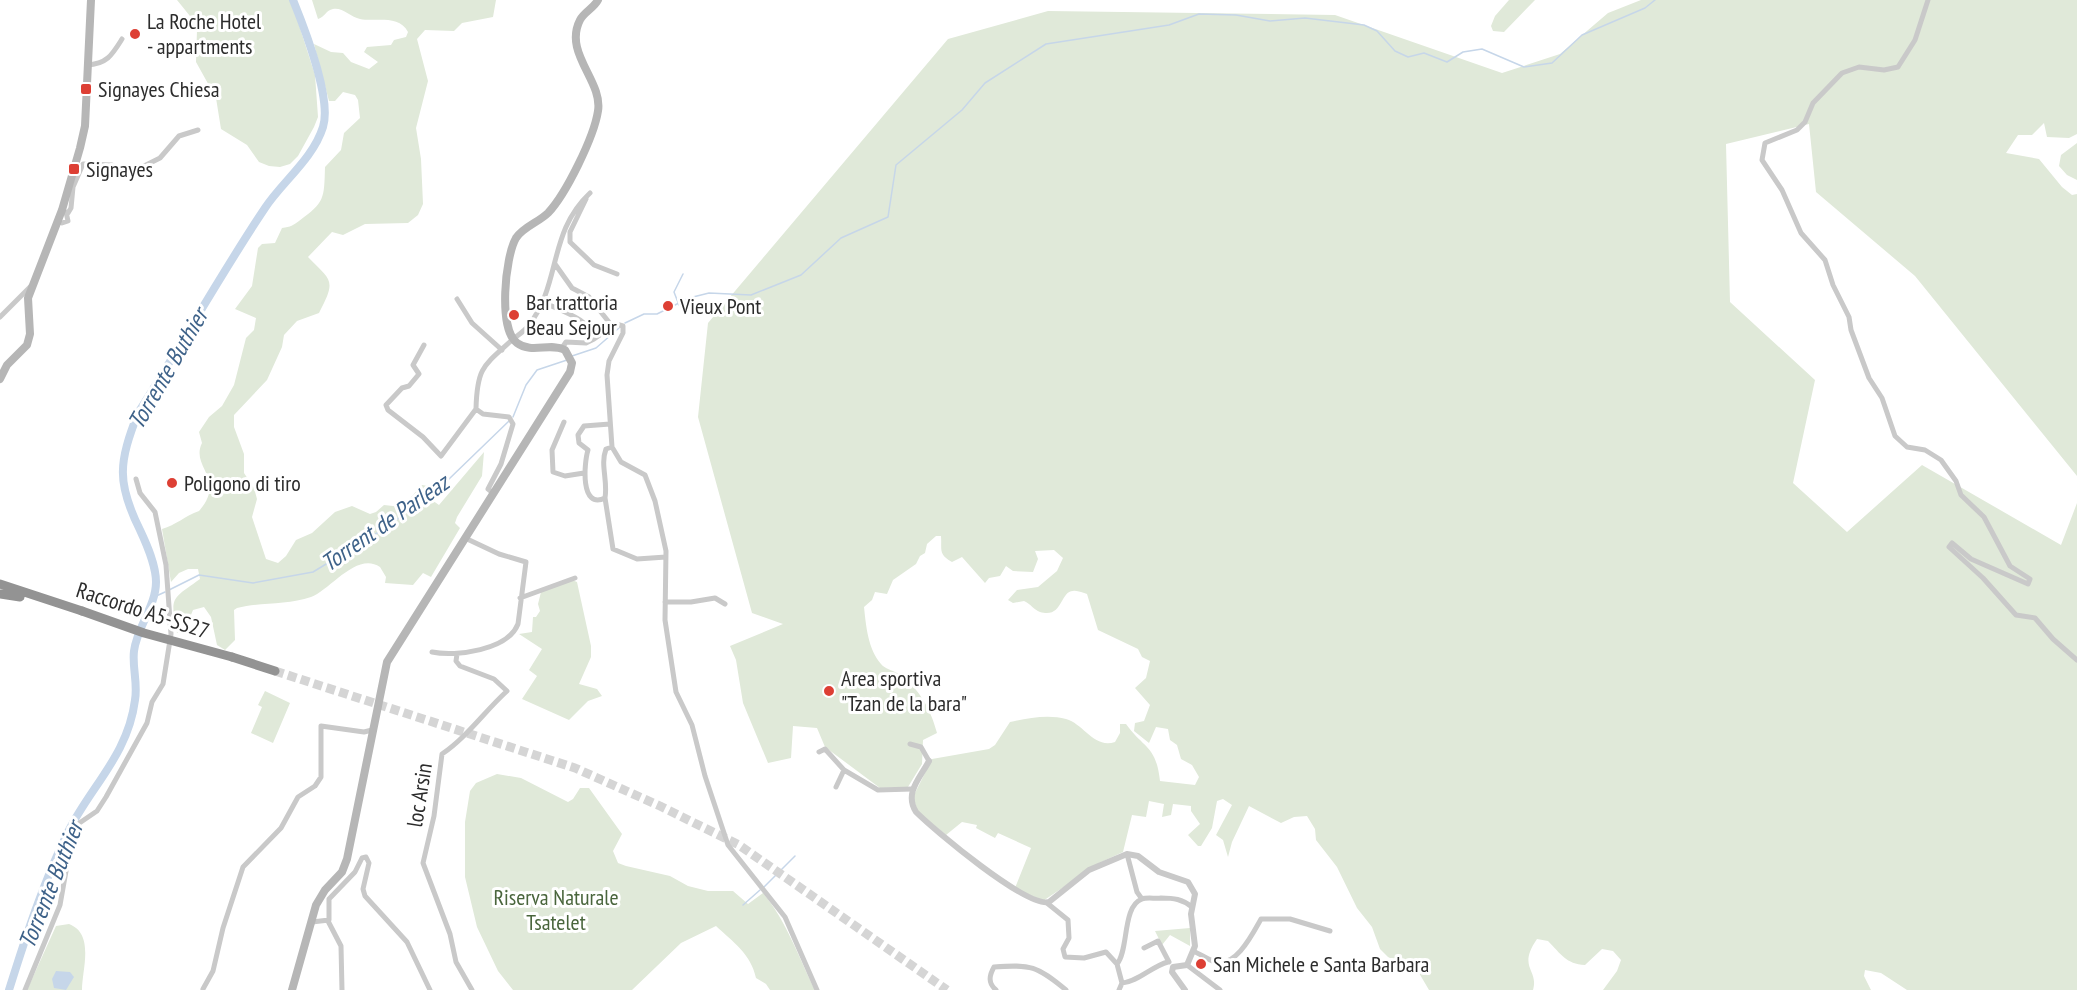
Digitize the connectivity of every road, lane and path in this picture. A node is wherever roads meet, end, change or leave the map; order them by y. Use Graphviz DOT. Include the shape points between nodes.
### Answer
graph roads {
  1 [pos="91,0"];
  2 [pos="598,0"];
  3 [pos="1928,0"];
  4 [pos="122,39"];
  5 [pos="87,65"];
  6 [pos="198,130"];
  7 [pos="65,211"];
  8 [pos="555,264"];
  9 [pos="616,274"];
  10 [pos="32,284"];
  11 [pos="457,299"];
  12 [pos="541,301"];
  13 [pos="0,317"];
  14 [pos="612,326"];
  15 [pos="513,339"];
  16 [pos="594,339"];
  17 [pos="424,345"];
  18 [pos="562,348"];
  19 [pos="502,350"];
  20 [pos="0,379"];
  21 [pos="476,409"];
  22 [pos="564,422"];
  23 [pos="610,424"];
  24 [pos="612,447"];
  25 [pos="584,473"];
  26 [pos="136,479"];
  27 [pos="493,493"];
  28 [pos="605,498"];
  29 [pos="465,538"];
  30 [pos="666,560"];
  31 [pos="575,578"];
  32 [pos="0,584"];
  33 [pos="0,594"];
  34 [pos="40,598"];
  35 [pos="520,598"];
  36 [pos="664,602"];
  37 [pos="725,604"];
  38 [pos="432,651"];
  39 [pos="457,654"];
  40 [pos="2077,660"];
  41 [pos="274,671"];
  42 [pos="372,730"];
  43 [pos="910,744"];
  44 [pos="819,752"];
  45 [pos="929,761"];
  46 [pos="844,770"];
  47 [pos="836,787"];
  48 [pos="912,789"];
  49 [pos="1127,854"];
  50 [pos="1142,899"];
  51 [pos="1047,903"];
  52 [pos="1192,907"];
  53 [pos="328,921"];
  54 [pos="312,922"];
  55 [pos="1330,931"];
  56 [pos="1144,948"];
  57 [pos="1193,951"];
  58 [pos="1117,964"];
  59 [pos="1171,964"];
  60 [pos="1187,965"];
  61 [pos="1122,983"];
  62 [pos="203,989"];
  63 [pos="25,990"];
  64 [pos="292,990"];
  65 [pos="342,990"];
  66 [pos="430,990"];
  67 [pos="472,990"];
  68 [pos="817,990"];
  69 [pos="996,990"];
  70 [pos="1066,990"];
  71 [pos="1119,990"];
  72 [pos="1185,990"];
  73 [pos="1220,990"];
  1 -- 5 [label="main road"];
  2 -- 15 [label="main road" via="580,20 576,38 597,98 597,114 563,192 547,214 515,240 504,314"];
  3 -- 40 [label="street" via="1915,40 1898,67 1859,67 1842,73 1813,104 1797,130 1765,143 1761,160 1782,190 1801,233 1825,260 1895,436 1907,447 1925,450 1941,460 1961,495 1984,517 2010,566 2030,579 2028,584 1988,568 1952,543 1948,547 1998,593 2010,610 2016,615 2036,618"];
  4 -- 5 [label="street" via="108,60"];
  5 -- 7 [label="main road" via="85,126"];
  6 -- 7 [label="street" via="179,136 160,158 132,172 112,165 83,164 73,187 71,208"];
  7 -- 10 [label="main road" via="57,221"];
  8 -- 9 [label="street" via="566,223 590,193 573,224 570,242 594,265"];
  8 -- 12 [label="street"];
  8 -- 14 [label="street" via="572,288 589,297"];
  10 -- 13 [label="street"];
  10 -- 20 [label="main road" via="26,307 29,340"];
  11 -- 19 [label="street" via="472,323"];
  12 -- 15 [label="street" via="530,324"];
  12 -- 16 [label="street" via="583,323"];
  14 -- 16 [label="street"];
  14 -- 23 [label="street" via="619,323 624,329 609,361"];
  15 -- 18 [label="main road" via="526,348"];
  15 -- 19 [label="street"];
  16 -- 18 [label="street" via="585,343 566,342"];
  17 -- 21 [label="street" via="413,365 419,374 386,405 388,410 441,456"];
  18 -- 27 [label="main road" via="571,358 570,372"];
  19 -- 21 [label="street" via="478,376"];
  21 -- 27 [label="street" via="511,419 501,464 488,489"];
  22 -- 25 [label="street" via="552,450 553,472 565,476"];
  23 -- 24 [label="street"];
  23 -- 25 [label="street" via="584,426 578,435 579,443 588,450"];
  24 -- 28 [label="street" via="603,456 608,480"];
  24 -- 30 [label="street" via="618,459 648,480"];
  25 -- 28 [label="street" via="588,494 599,500"];
  26 -- 63 [label="street" via="136,487 154,512 164,546 171,634 163,684 154,695 147,723 106,797 97,811 78,824 72,837 57,912"];
  27 -- 29 [label="main road"];
  28 -- 30 [label="street" via="613,549 637,559"];
  29 -- 35 [label="street" via="526,562"];
  29 -- 42 [label="main road" via="387,662"];
  30 -- 36 [label="street"];
  31 -- 35 [label="street"];
  32 -- 34 [label="highway, Raccordo A5-SS27"];
  33 -- 34 [label="highway"];
  34 -- 41 [label="highway, Raccordo A5-SS27, bridge"];
  35 -- 39 [label="street" via="518,624 513,632 485,650"];
  36 -- 37 [label="street" via="715,597"];
  36 -- 68 [label="street" via="676,692 692,725 728,845 785,917"];
  38 -- 39 [label="street"];
  39 -- 67 [label="street, loc Arsin" via="460,666 494,679 507,691 459,742 442,754 423,862 450,934 456,962"];
  42 -- 54 [label="main road" via="345,868 321,895"];
  42 -- 62 [label="street" via="321,726 321,777 298,797 281,828 243,867 213,971"];
  43 -- 45 [label="street" via="921,747"];
  44 -- 46 [label="street" via="825,749"];
  45 -- 48 [label="street"];
  46 -- 47 [label="street"];
  46 -- 48 [label="street" via="878,790"];
  48 -- 51 [label="street" via="912,805 922,818 1021,894"];
  49 -- 50 [label="street"];
  49 -- 51 [label="street" via="1089,870"];
  49 -- 52 [label="street" via="1138,856 1159,872 1188,882 1195,894"];
  50 -- 52 [label="street" via="1178,899"];
  50 -- 58 [label="street" via="1130,913"];
  51 -- 58 [label="street" via="1068,920 1065,957 1084,958 1104,951"];
  52 -- 57 [label="street"];
  53 -- 54 [label="street"];
  53 -- 65 [label="street" via="341,946"];
  53 -- 66 [label="street" via="329,899 366,857 369,863 365,896 407,942"];
  54 -- 64 [label="main road"];
  55 -- 57 [label="street" via="1290,919 1261,919 1241,951 1227,960 1215,962"];
  56 -- 59 [label="street" via="1158,941"];
  57 -- 60 [label="street"];
  58 -- 61 [label="street"];
  59 -- 60 [label="street"];
  59 -- 61 [label="street"];
  59 -- 72 [label="street"];
  60 -- 73 [label="street"];
  61 -- 71 [label="street"];
  69 -- 70 [label="street" via="990,985 992,970 1008,966 1038,969"];
}
